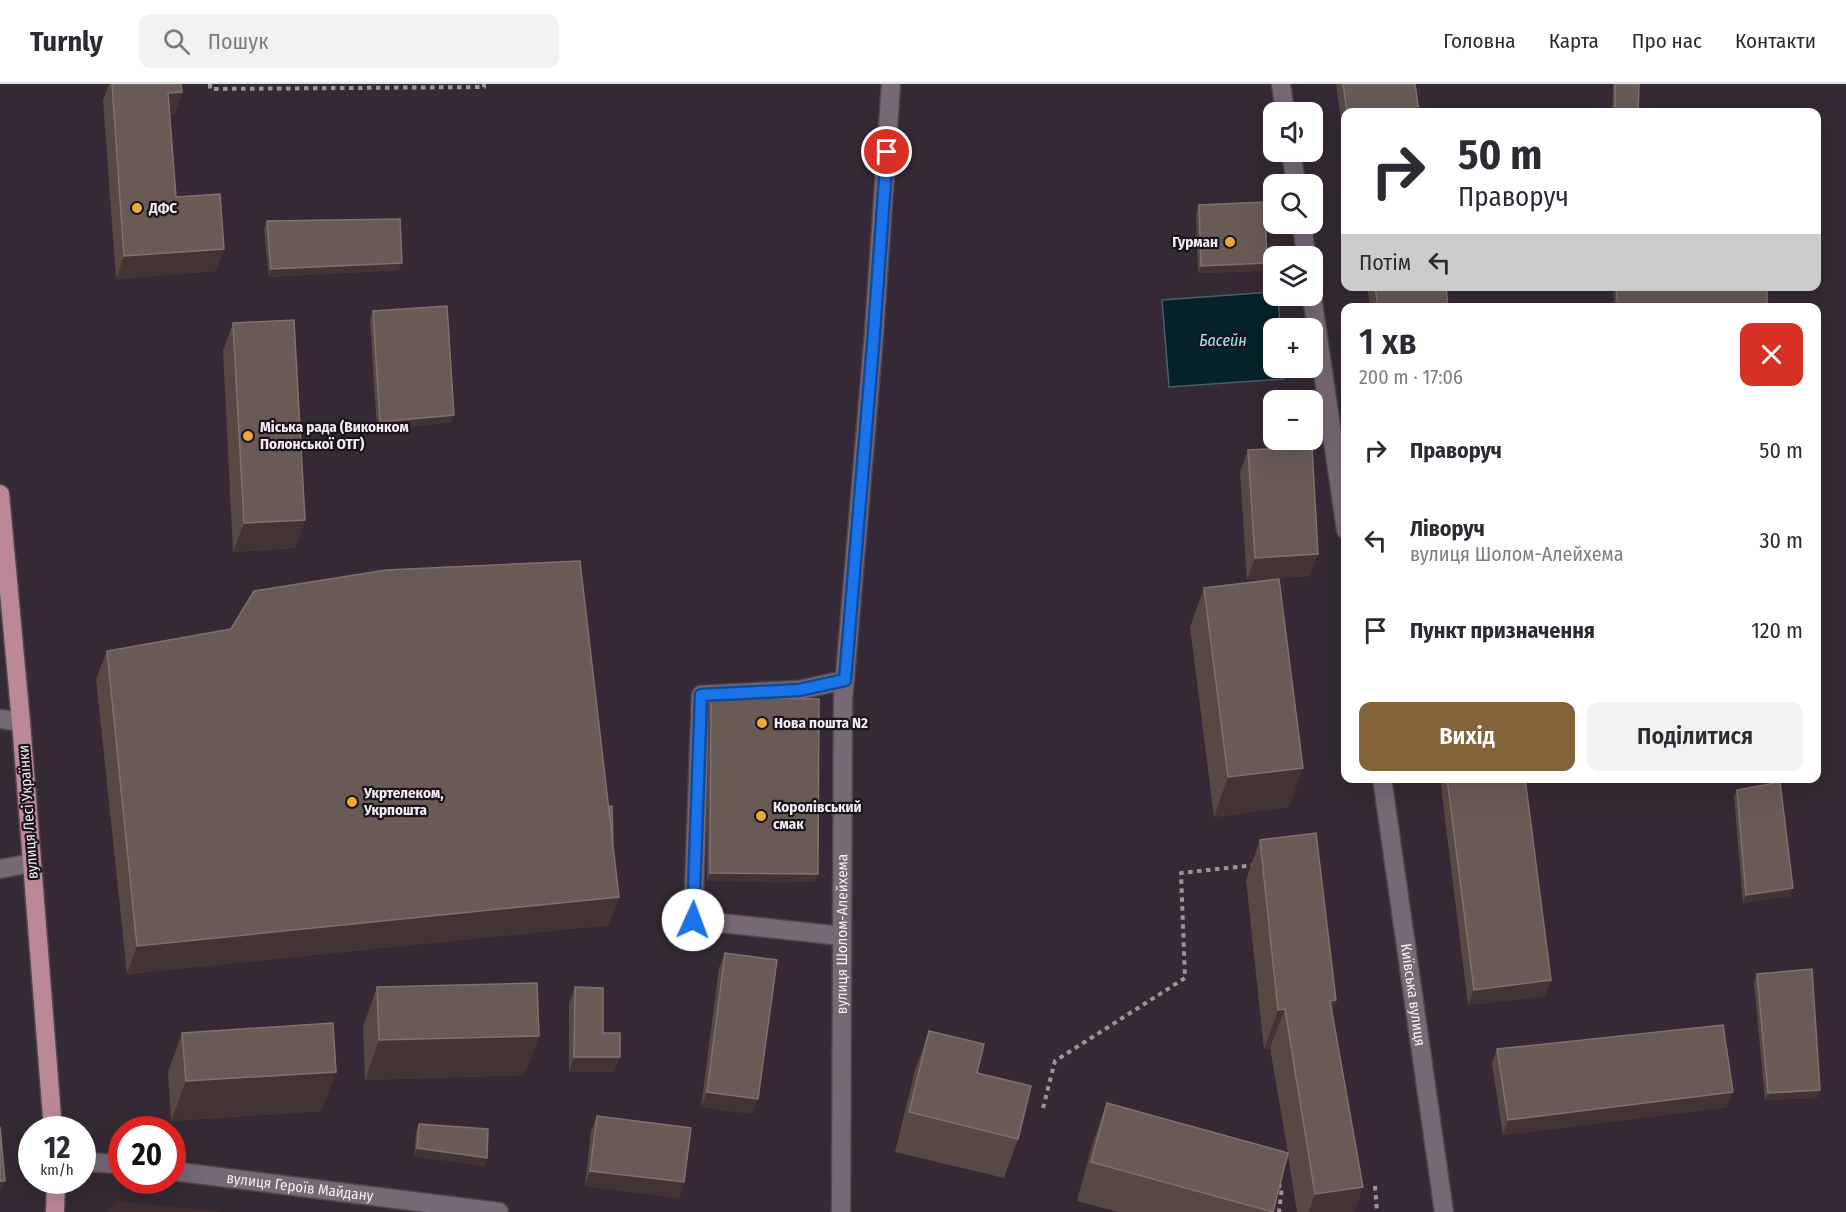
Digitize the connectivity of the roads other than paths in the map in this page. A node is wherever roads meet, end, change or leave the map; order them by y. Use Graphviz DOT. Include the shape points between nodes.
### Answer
graph roads {
  1 [pos="891,84"];
  2 [pos="1281,84"];
  3 [pos="1284,102"];
  4 [pos="1313,306"];
  5 [pos="0,494"];
  6 [pos="1341,496"];
  7 [pos="845,680"];
  8 [pos="0,719"];
  9 [pos="21,722"];
  10 [pos="1383,783"];
  11 [pos="32,863"];
  12 [pos="0,869"];
  13 [pos="842,936"];
  14 [pos="52,1116"];
  15 [pos="186,1173"];
  16 [pos="56,1194"];
  17 [pos="55,1212"];
  18 [pos="499,1212"];
  19 [pos="841,1212"];
  20 [pos="1444,1212"];
  1 -- 7 [label="street, вулиця Шолом-Алейхема"];
  2 -- 3 [label="street"];
  4 -- 6 [label="street"];
  5 -- 9 [label="main road, вулиця Лесі Українки"];
  7 -- 13 [label="street, вулиця Шолом-Алейхема"];
  7 -- 13 [label="street" via="799,690 701,695 693,920"];
  8 -- 9 [label="street"];
  9 -- 11 [label="main road, вулиця Лесі Українки"];
  10 -- 20 [label="street, Київська вулиця"];
  11 -- 12 [label="street"];
  11 -- 14 [label="main road, вулиця Лесі Українки"];
  13 -- 19 [label="street, вулиця Шолом-Алейхема"];
  15 -- 18 [label="street, вулиця Героїв Майдану"];
  16 -- 17 [label="main road"];
}
